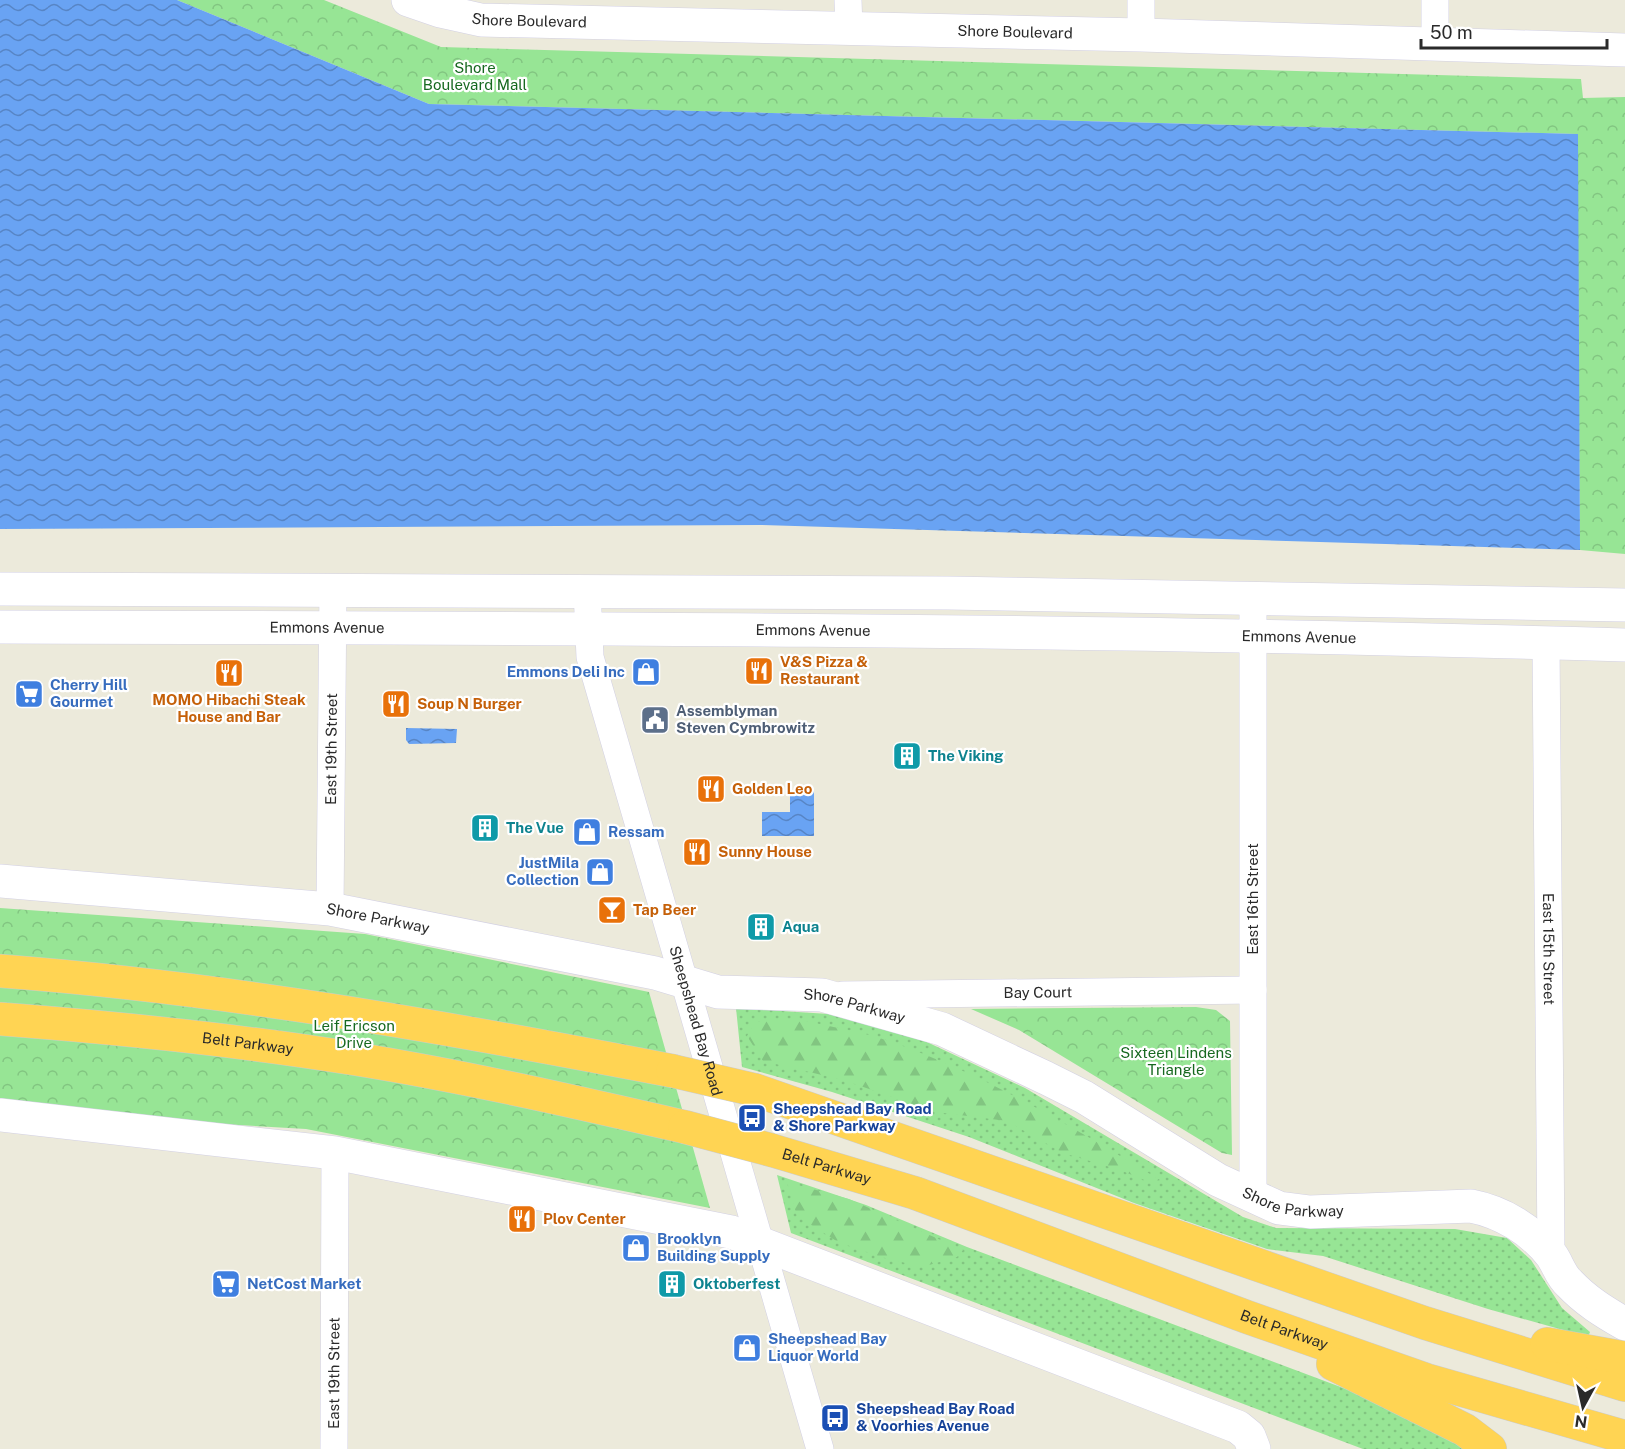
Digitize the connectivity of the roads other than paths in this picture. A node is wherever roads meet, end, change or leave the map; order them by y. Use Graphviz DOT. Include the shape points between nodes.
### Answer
graph roads {
  1 [pos="408,0"];
  2 [pos="1141,0"];
  3 [pos="1435,0"];
  4 [pos="558,11"];
  5 [pos="849,15"];
  6 [pos="1141,35"];
  7 [pos="1435,43"];
  8 [pos="1625,50"];
  9 [pos="0,589"];
  10 [pos="333,589"];
  11 [pos="586,590"];
  12 [pos="1253,600"];
  13 [pos="1625,605"];
  14 [pos="0,627"];
  15 [pos="333,628"];
  16 [pos="588,630"];
  17 [pos="1253,636"];
  18 [pos="1546,643"];
  19 [pos="1625,645"];
  20 [pos="0,881"];
  21 [pos="330,909"];
  22 [pos="5,971"];
  23 [pos="684,982"];
  24 [pos="1253,990"];
  25 [pos="822,995"];
  26 [pos="4,1019"];
  27 [pos="0,1115"];
  28 [pos="335,1153"];
  29 [pos="1254,1198"];
  30 [pos="760,1242"];
  31 [pos="1551,1255"];
  32 [pos="1247,1317"];
  33 [pos="1425,1323"];
  34 [pos="1625,1324"];
  35 [pos="1625,1358"];
  36 [pos="1625,1385"];
  37 [pos="1625,1437"];
  38 [pos="1253,1445"];
  39 [pos="334,1449"];
  40 [pos="820,1449"];
  41 [pos="1490,1449"];
  1 -- 4 [label="main road, Shore Boulevard" via="481,20"];
  2 -- 6 [label="street"];
  3 -- 7 [label="street"];
  4 -- 5 [label="main road, Shore Boulevard"];
  5 -- 6 [label="main road, Shore Boulevard"];
  6 -- 7 [label="main road, Shore Boulevard"];
  7 -- 8 [label="main road, Shore Boulevard"];
  9 -- 10 [label="main road"];
  10 -- 11 [label="main road"];
  10 -- 15 [label="street, East 19th Street"];
  11 -- 12 [label="main road"];
  11 -- 16 [label="street, Sheepshead Bay Road"];
  12 -- 13 [label="main road"];
  12 -- 17 [label="street, East 16th Street"];
  14 -- 15 [label="main road, Emmons Avenue"];
  15 -- 16 [label="main road, Emmons Avenue"];
  15 -- 21 [label="street, East 19th Street"];
  16 -- 17 [label="main road, Emmons Avenue"];
  16 -- 23 [label="street, Sheepshead Bay Road" via="590,657"];
  17 -- 18 [label="main road, Emmons Avenue"];
  17 -- 24 [label="street, East 16th Street"];
  18 -- 19 [label="main road, Emmons Avenue"];
  18 -- 31 [label="street, East 15th Street"];
  20 -- 21 [label="main road, Shore Parkway"];
  21 -- 23 [label="main road, Shore Parkway"];
  22 -- 33 [label="highway, bridge" via="197,990 357,1012 755,1090"];
  23 -- 25 [label="main road, Shore Parkway" via="718,992"];
  23 -- 30 [label="street, Sheepshead Bay Road"];
  24 -- 25 [label="street, Bay Court"];
  24 -- 29 [label="street, East 16th Street"];
  25 -- 29 [label="main road, Shore Parkway" via="942,1029 1046,1077"];
  26 -- 32 [label="highway, Belt Parkway, bridge" via="202,1038 355,1059 513,1088 685,1127 915,1193"];
  27 -- 28 [label="main road"];
  28 -- 30 [label="main road" via="731,1232"];
  28 -- 39 [label="street, East 19th Street"];
  29 -- 31 [label="main road, Shore Parkway" via="1279,1208 1311,1212 1471,1206 1494,1210 1517,1224"];
  30 -- 38 [label="main road" via="1238,1427"];
  30 -- 40 [label="street, Sheepshead Bay Road"];
  31 -- 34 [label="main road, Shore Parkway" via="1567,1281 1593,1306"];
  32 -- 37 [label="highway, Belt Parkway" via="1427,1380"];
  32 -- 41 [label="highway" via="1370,1384 1466,1430"];
  33 -- 35 [label="highway"];
  33 -- 36 [label="highway"];
}
